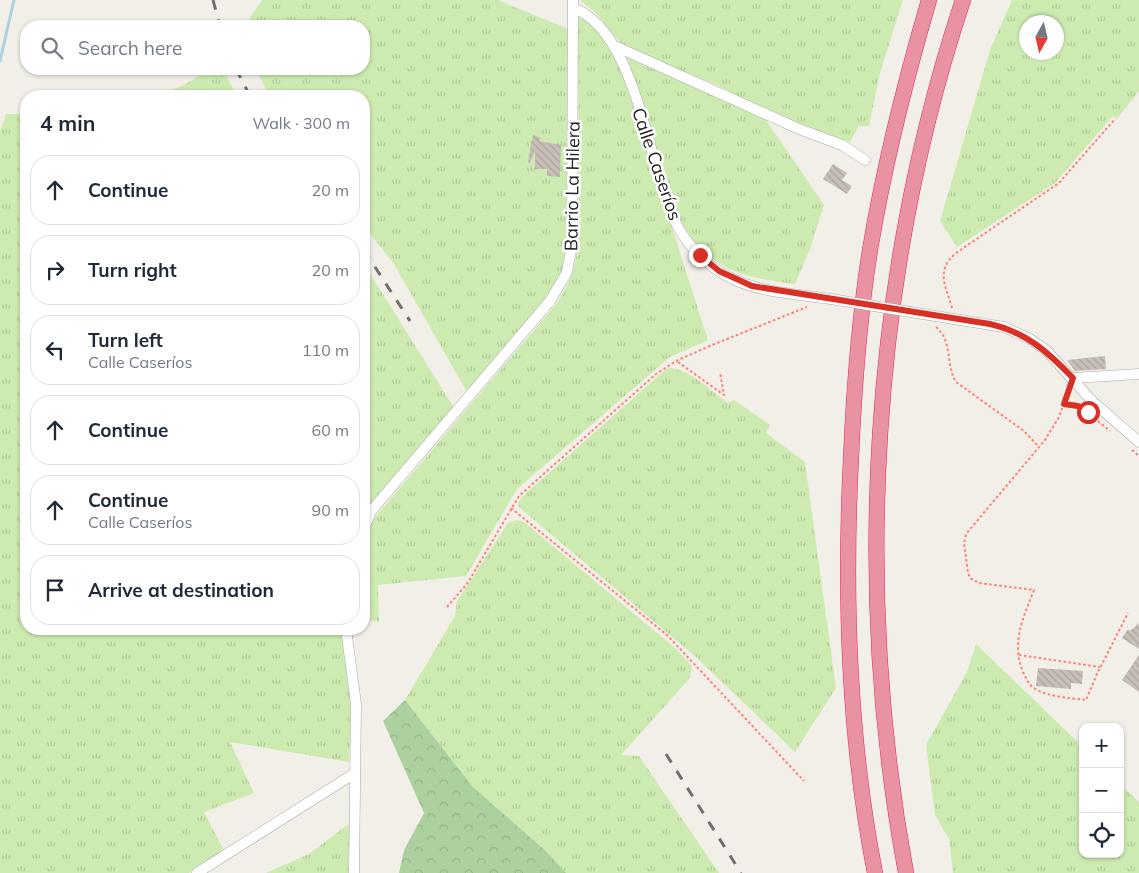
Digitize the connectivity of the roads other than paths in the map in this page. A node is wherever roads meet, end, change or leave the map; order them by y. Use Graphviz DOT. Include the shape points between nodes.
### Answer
graph roads {
  1 [pos="929,0"];
  2 [pos="963,0"];
  3 [pos="573,4"];
  4 [pos="617,47"];
  5 [pos="865,160"];
  6 [pos="1139,374"];
  7 [pos="1073,378"];
  8 [pos="1139,442"];
  9 [pos="370,514"];
  10 [pos="347,635"];
  11 [pos="355,773"];
  12 [pos="197,873"];
  13 [pos="354,873"];
  14 [pos="874,873"];
  15 [pos="906,873"];
  1 -- 14 [label="highway" via="897,116 870,251 854,399 848,529 849,650 861,791"];
  2 -- 15 [label="highway" via="934,97 910,207 889,340 880,431 876,520 880,655 892,780"];
  3 -- 4 [label="street, Calle Caseríos" via="593,18"];
  3 -- 9 [label="street, Barrio La Hilera" via="572,245 569,266 550,301"];
  4 -- 5 [label="street, Calle Caseríos" via="842,145"];
  4 -- 7 [label="street, Calle Caseríos, bridge" via="674,218 690,245 710,264 741,282 765,289 1004,327 1022,334 1046,350"];
  6 -- 7 [label="street"];
  7 -- 8 [label="street" via="1092,401"];
  10 -- 11 [label="street" via="356,704"];
  11 -- 12 [label="street"];
  11 -- 13 [label="street"];
}
